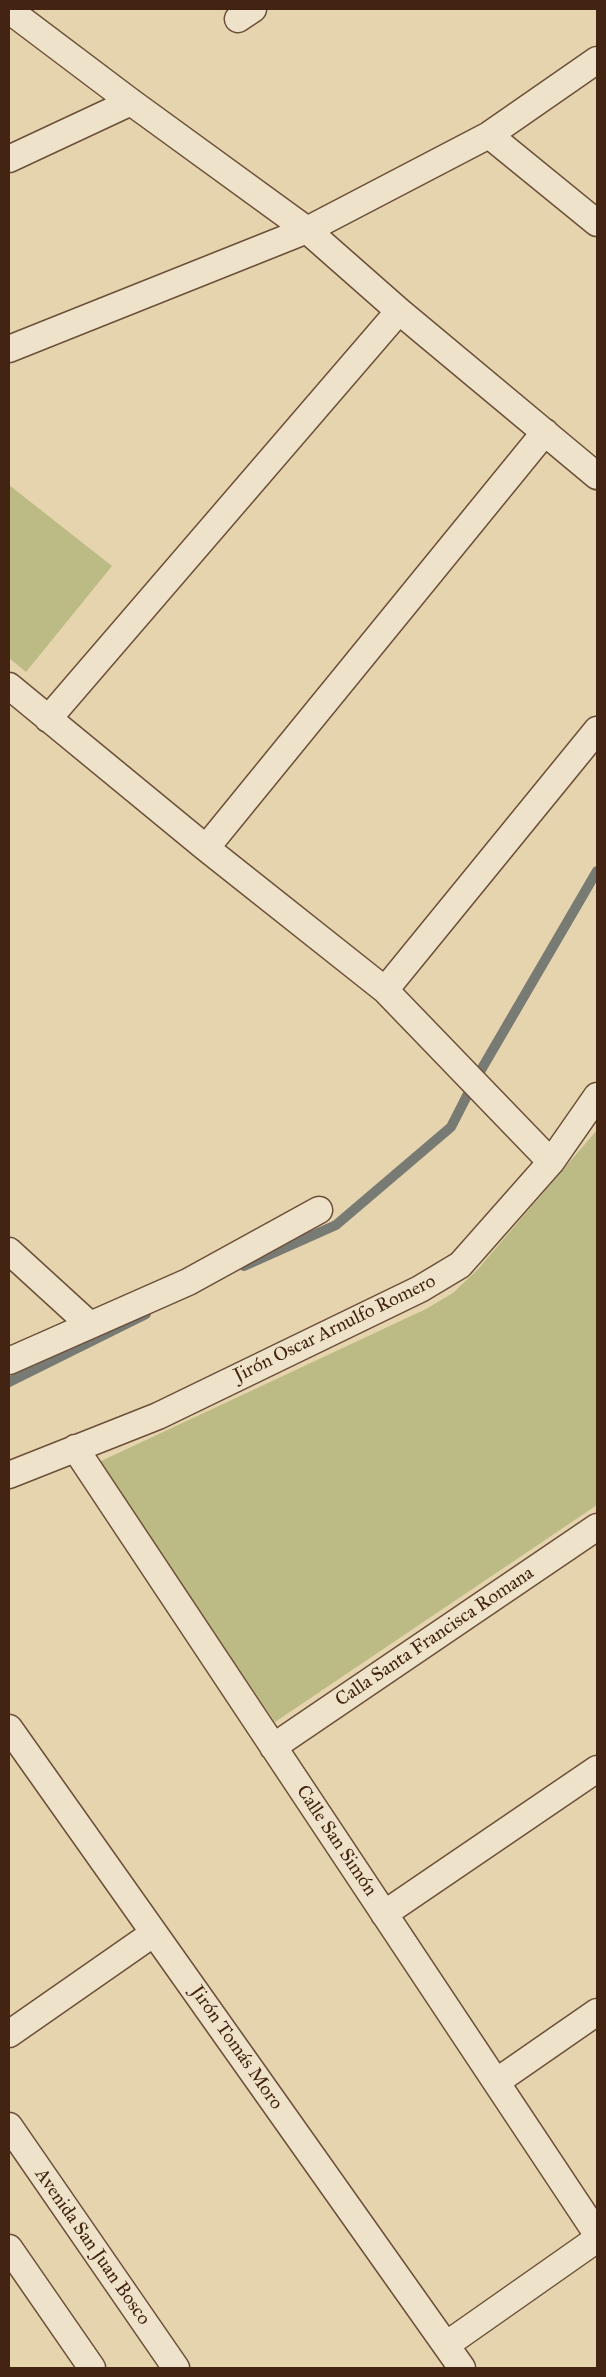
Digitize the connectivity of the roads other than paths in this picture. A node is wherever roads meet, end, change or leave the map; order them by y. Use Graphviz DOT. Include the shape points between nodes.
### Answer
graph roads {
  1 [pos="9,10"];
  2 [pos="597,60"];
  3 [pos="131,102"];
  4 [pos="488,135"];
  5 [pos="9,159"];
  6 [pos="597,223"];
  7 [pos="307,230"];
  8 [pos="399,311"];
  9 [pos="9,349"];
  10 [pos="546,432"];
  11 [pos="597,476"];
  12 [pos="9,686"];
  13 [pos="48,719"];
  14 [pos="597,730"];
  15 [pos="206,848"];
  16 [pos="385,990"];
  17 [pos="597,1096"];
  18 [pos="551,1162"];
  19 [pos="320,1210"];
  20 [pos="9,1251"];
  21 [pos="90,1325"];
  22 [pos="9,1361"];
  23 [pos="75,1448"];
  24 [pos="9,1475"];
  25 [pos="597,1527"];
  26 [pos="9,1728"];
  27 [pos="273,1747"];
  28 [pos="597,1769"];
  29 [pos="384,1914"];
  30 [pos="154,1933"];
  31 [pos="597,2012"];
  32 [pos="9,2034"];
  33 [pos="496,2082"];
  34 [pos="9,2126"];
  35 [pos="597,2234"];
  36 [pos="597,2239"];
  37 [pos="9,2248"];
  38 [pos="18,2280"];
  39 [pos="446,2345"];
  40 [pos="92,2368"];
  41 [pos="176,2368"];
  42 [pos="462,2368"];
  1 -- 3 [label="street"];
  2 -- 4 [label="street"];
  3 -- 5 [label="street"];
  3 -- 7 [label="street"];
  4 -- 6 [label="street"];
  4 -- 7 [label="street"];
  7 -- 8 [label="street"];
  7 -- 9 [label="street"];
  8 -- 10 [label="street"];
  8 -- 13 [label="street"];
  10 -- 11 [label="street"];
  10 -- 15 [label="street"];
  12 -- 13 [label="street"];
  13 -- 15 [label="street"];
  14 -- 16 [label="street"];
  15 -- 16 [label="street"];
  16 -- 18 [label="street"];
  17 -- 18 [label="street, Jirón Oscar Arnulfo Romero"];
  18 -- 23 [label="street, Jirón Oscar Arnulfo Romero" via="460,1265 420,1289 158,1416"];
  19 -- 21 [label="street" via="188,1282"];
  20 -- 21 [label="street"];
  21 -- 22 [label="street"];
  23 -- 24 [label="street, Jirón Oscar Arnulfo Romero"];
  23 -- 27 [label="street, Calle San Simón"];
  25 -- 27 [label="street, Calla Santa Francisca Romana"];
  26 -- 30 [label="street, Jirón Tomás Moro"];
  27 -- 29 [label="street, Calle San Simón"];
  28 -- 29 [label="street"];
  29 -- 33 [label="street, Calle San Simón"];
  30 -- 32 [label="street"];
  30 -- 39 [label="street, Jirón Tomás Moro"];
  31 -- 33 [label="street"];
  33 -- 35 [label="street, Calle San Simón"];
  34 -- 41 [label="street, Avenida San Juan Bosco"];
  36 -- 39 [label="street"];
  37 -- 38 [label="street"];
  38 -- 40 [label="street"];
  39 -- 42 [label="street, Jirón Tomás Moro"];
}
